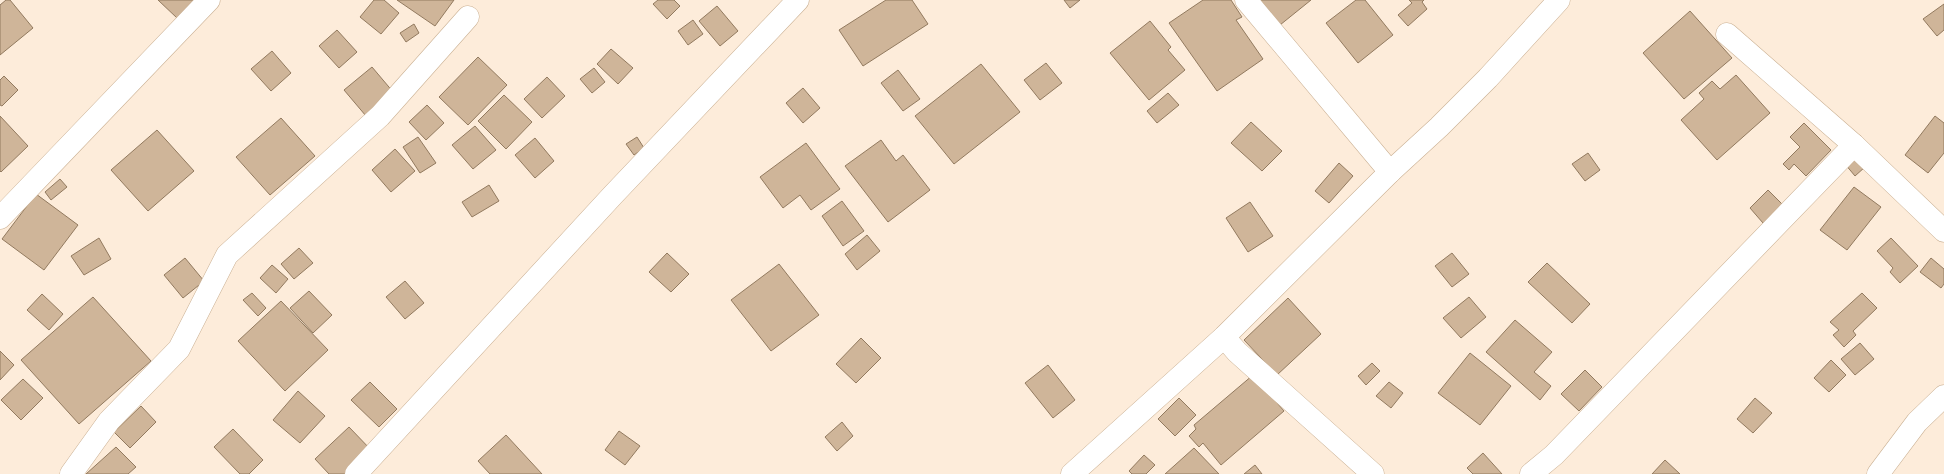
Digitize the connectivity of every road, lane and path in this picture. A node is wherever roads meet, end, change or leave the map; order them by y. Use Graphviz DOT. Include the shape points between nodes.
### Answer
graph roads {
  1 [pos="209,0"];
  2 [pos="798,0"];
  3 [pos="1246,0"];
  4 [pos="1559,0"];
  5 [pos="468,17"];
  6 [pos="1727,34"];
  7 [pos="1854,145"];
  8 [pos="1390,172"];
  9 [pos="0,218"];
  10 [pos="1944,231"];
  11 [pos="1224,337"];
  12 [pos="1944,396"];
  13 [pos="71,474"];
  14 [pos="356,474"];
  15 [pos="1072,474"];
  16 [pos="1373,474"];
  17 [pos="1531,474"];
  18 [pos="1878,474"];
  1 -- 9 [label="street"];
  2 -- 14 [label="street" via="612,196"];
  3 -- 8 [label="street"];
  4 -- 8 [label="street" via="1488,78"];
  5 -- 13 [label="street" via="380,116 227,254 179,349 109,421"];
  6 -- 7 [label="street"];
  7 -- 10 [label="street"];
  7 -- 17 [label="street" via="1554,455"];
  8 -- 11 [label="street"];
  11 -- 15 [label="street"];
  11 -- 16 [label="street" via="1237,352"];
  12 -- 18 [label="street" via="1917,422"];
}
